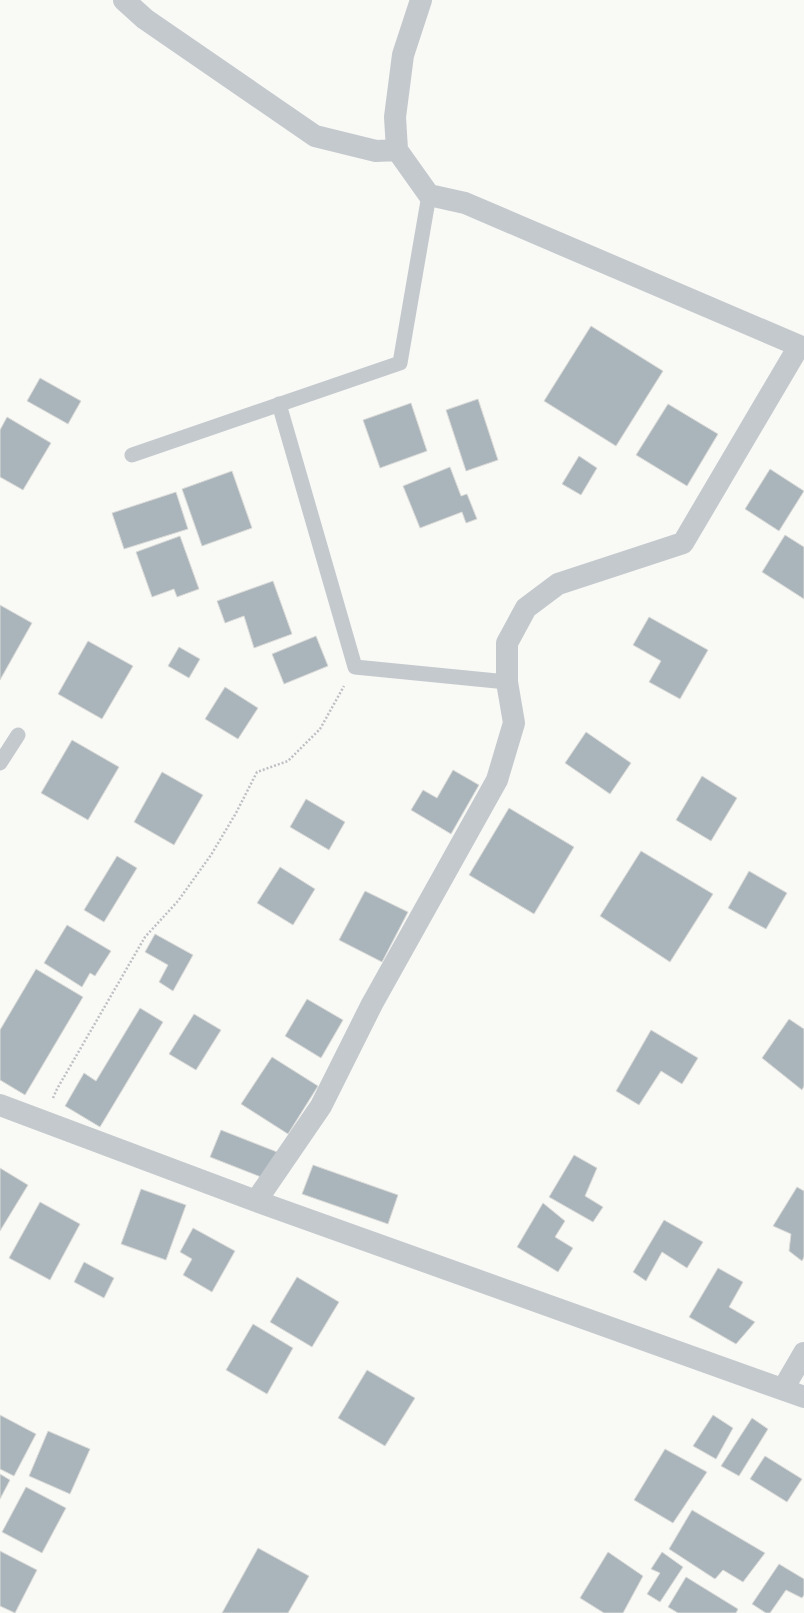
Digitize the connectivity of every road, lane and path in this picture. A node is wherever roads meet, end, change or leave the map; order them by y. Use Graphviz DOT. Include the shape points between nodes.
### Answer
graph roads {
  1 [pos="124,0"];
  2 [pos="421,0"];
  3 [pos="397,150"];
  4 [pos="429,195"];
  5 [pos="802,347"];
  6 [pos="279,404"];
  7 [pos="132,455"];
  8 [pos="355,667"];
  9 [pos="507,682"];
  10 [pos="18,735"];
  11 [pos="0,763"];
  12 [pos="0,1106"];
  13 [pos="43,1122"];
  14 [pos="256,1201"];
  15 [pos="804,1353"];
  16 [pos="783,1389"];
  17 [pos="804,1398"];
  1 -- 3 [label="street" via="146,19 315,136 376,151"];
  2 -- 3 [label="street" via="403,55 395,117"];
  3 -- 4 [label="street"];
  4 -- 5 [label="street" via="464,204"];
  4 -- 6 [label="lane" via="400,363"];
  5 -- 9 [label="street" via="683,543 558,584 526,608 507,643"];
  6 -- 7 [label="lane"];
  6 -- 8 [label="lane"];
  8 -- 9 [label="lane"];
  8 -- 13 [label="path" via="320,729 288,761 257,772 211,855 178,901 145,937 57,1089"];
  9 -- 14 [label="street" via="514,723 497,780 372,1004 320,1106"];
  10 -- 11 [label="lane"];
  12 -- 13 [label="street"];
  13 -- 14 [label="street"];
  14 -- 16 [label="street"];
  15 -- 16 [label="street"];
  16 -- 17 [label="street"];
}
